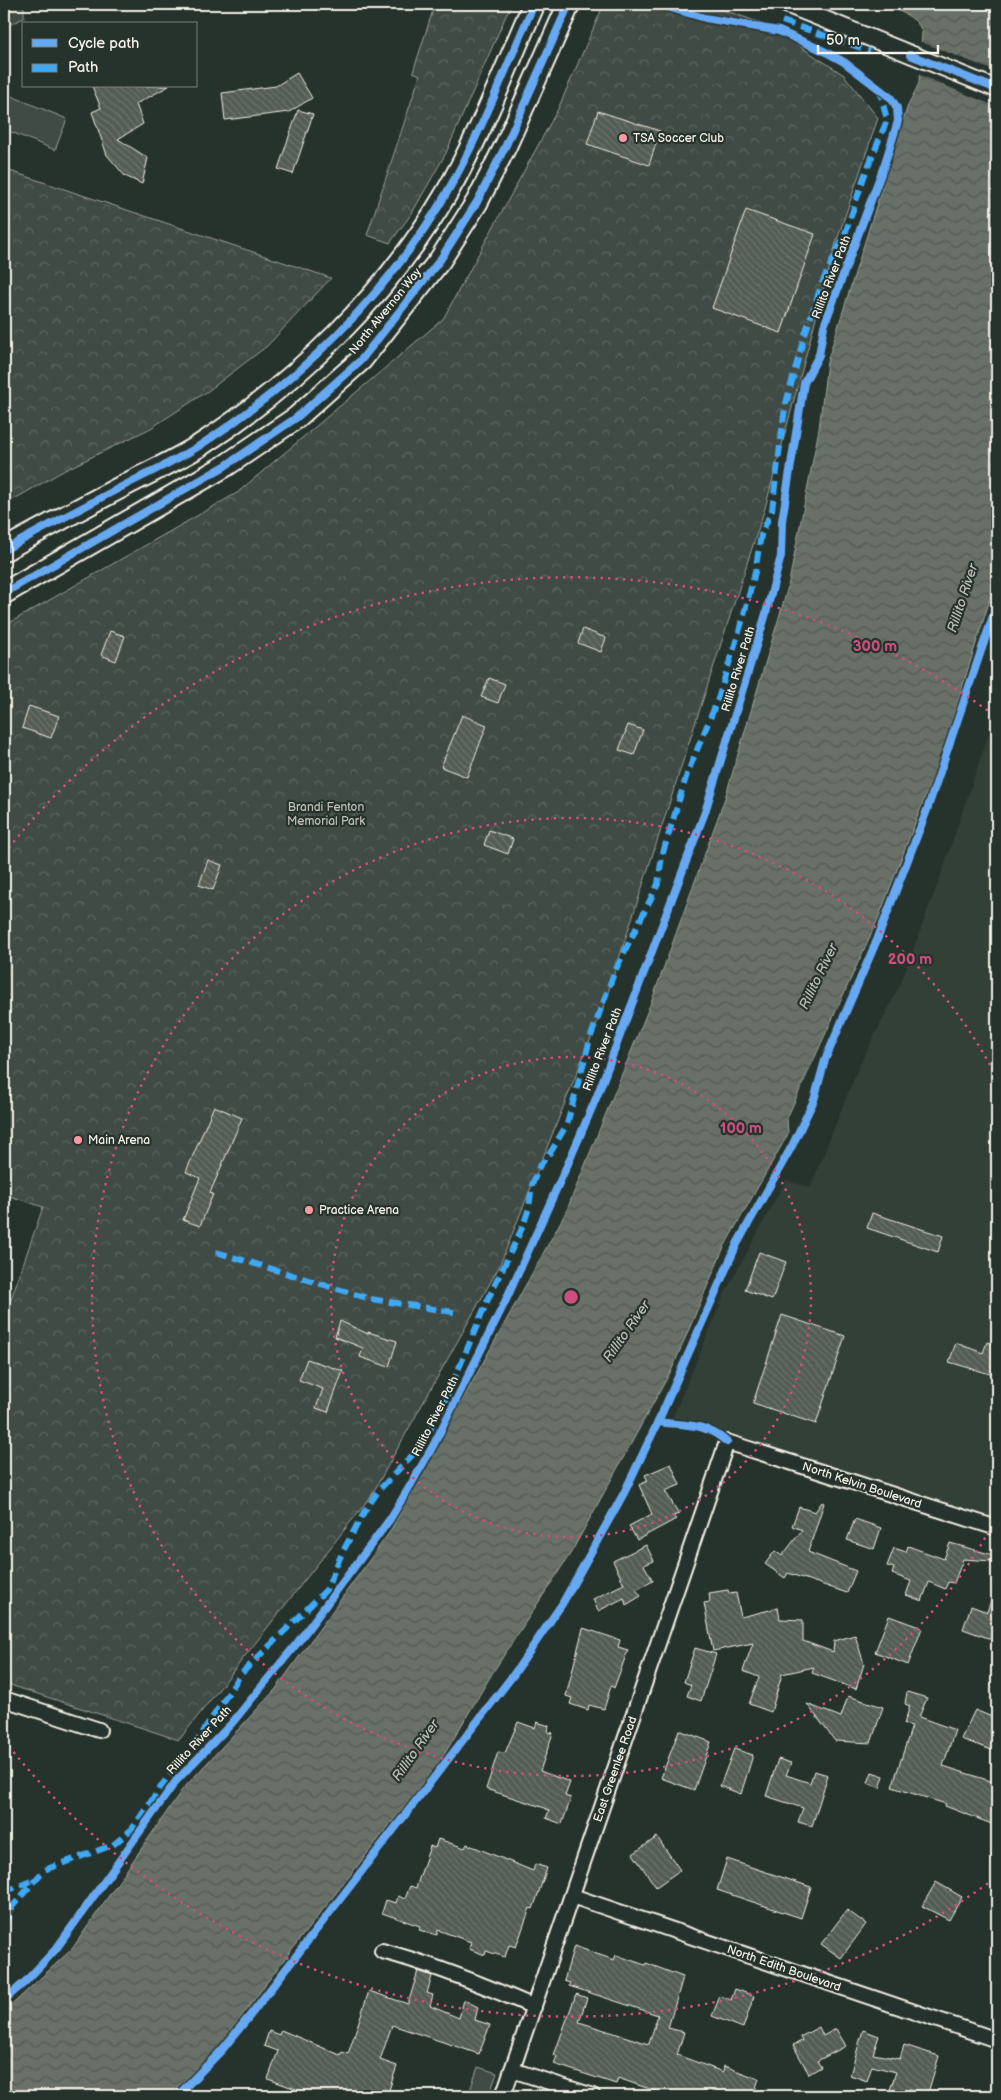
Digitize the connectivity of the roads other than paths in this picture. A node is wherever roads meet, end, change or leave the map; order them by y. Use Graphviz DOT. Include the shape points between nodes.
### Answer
graph roads {
  1 [pos="534,4"];
  2 [pos="569,4"];
  3 [pos="786,4"];
  4 [pos="997,89"];
  5 [pos="4,550"];
  6 [pos="4,593"];
  7 [pos="727,1442"];
  8 [pos="997,1528"];
  9 [pos="4,1699"];
  10 [pos="99,1730"];
  11 [pos="572,1896"];
  12 [pos="382,1951"];
  13 [pos="534,2007"];
  14 [pos="997,2040"];
  15 [pos="512,2070"];
  16 [pos="504,2096"];
  17 [pos="593,2096"];
  1 -- 5 [label="main road, North Alvernon Way" via="446,193 416,240 373,295 320,351 265,400 197,447"];
  2 -- 6 [label="main road, North Alvernon Way" via="477,202 440,260 361,360 296,418 225,466"];
  3 -- 4 [label="street"];
  7 -- 8 [label="street, North Kelvin Boulevard"];
  7 -- 11 [label="street, East Greenlee Road"];
  9 -- 10 [label="street"];
  11 -- 13 [label="street, East Greenlee Road"];
  11 -- 14 [label="street, North Edith Boulevard"];
  12 -- 13 [label="street" via="434,1966"];
  13 -- 15 [label="street, East Greenlee Road"];
  15 -- 16 [label="street, East Greenlee Road"];
  15 -- 17 [label="street"];
}
